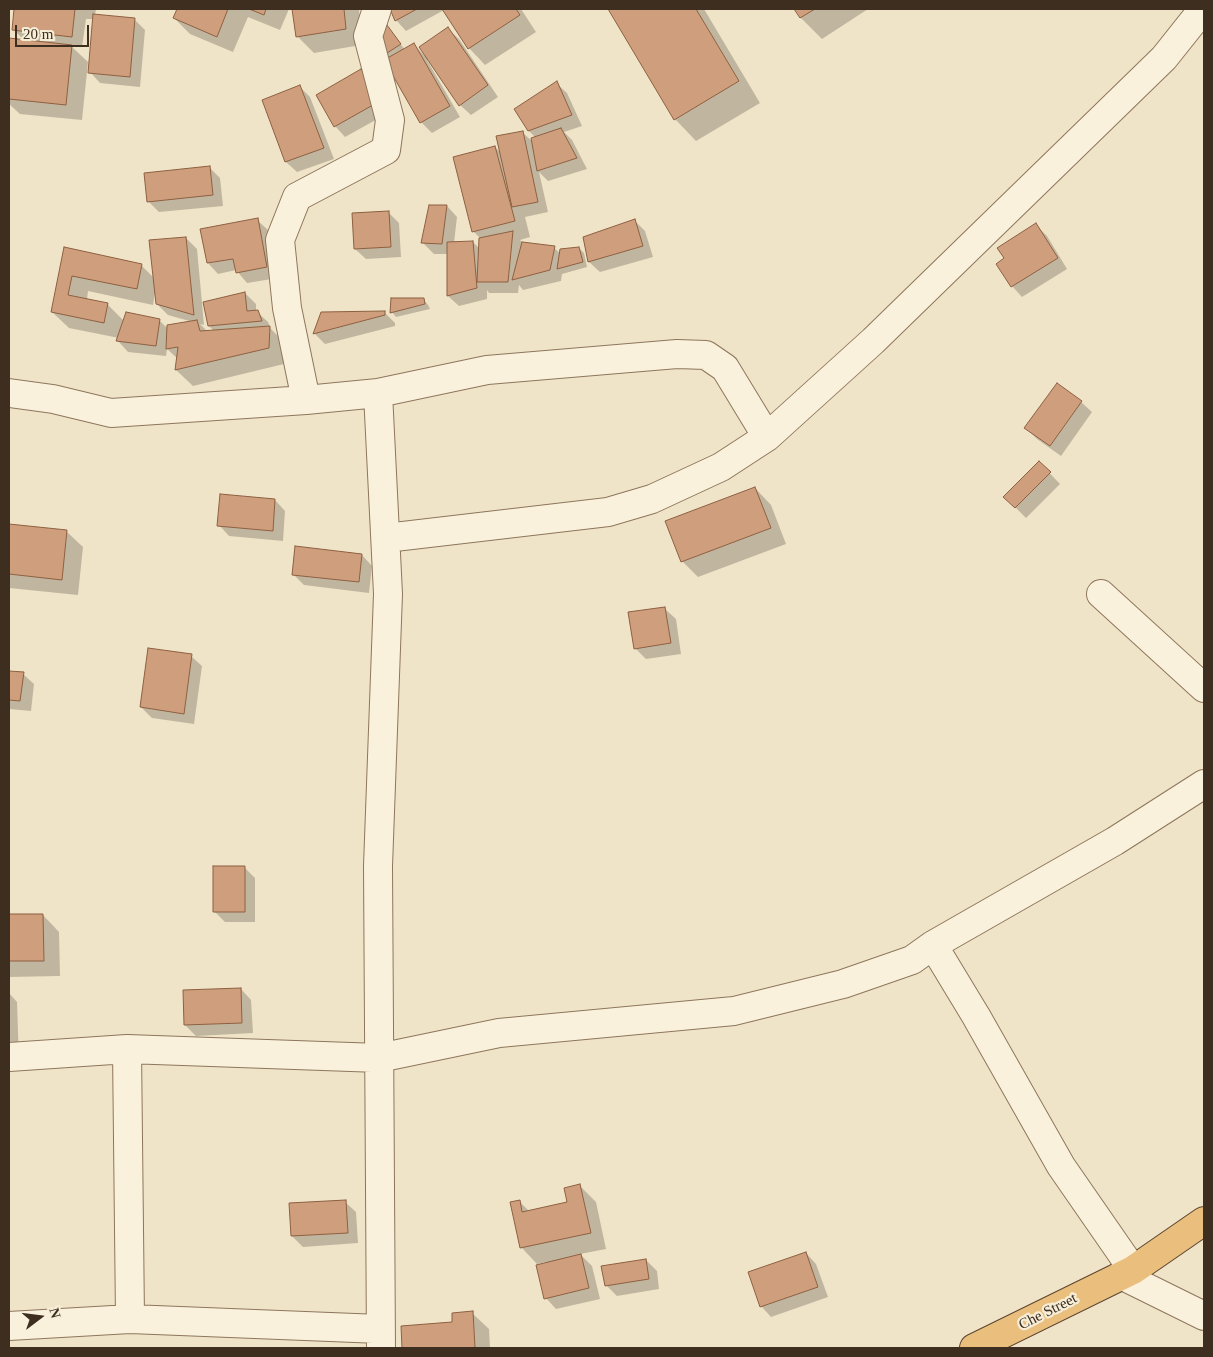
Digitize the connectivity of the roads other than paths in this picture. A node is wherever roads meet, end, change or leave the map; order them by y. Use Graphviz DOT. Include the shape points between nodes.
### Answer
graph roads {
  1 [pos="377,9"];
  2 [pos="1203,9"];
  3 [pos="9,393"];
  4 [pos="378,393"];
  5 [pos="306,400"];
  6 [pos="767,437"];
  7 [pos="386,538"];
  8 [pos="1101,594"];
  9 [pos="1204,688"];
  10 [pos="1204,784"];
  11 [pos="933,945"];
  12 [pos="127,1049"];
  13 [pos="9,1057"];
  14 [pos="379,1058"];
  15 [pos="1204,1221"];
  16 [pos="1127,1273"];
  17 [pos="1204,1316"];
  18 [pos="130,1320"];
  19 [pos="9,1326"];
  20 [pos="381,1339"];
  21 [pos="974,1348"];
  1 -- 5 [label="street" via="368,36 390,120 386,150 297,197 280,240 287,308"];
  2 -- 6 [label="street" via="1164,58 873,341"];
  3 -- 5 [label="street" via="111,413"];
  4 -- 5 [label="street"];
  4 -- 6 [label="street" via="487,370 677,354 706,355 725,368"];
  4 -- 7 [label="street"];
  6 -- 7 [label="street" via="721,467 652,499 608,512"];
  7 -- 14 [label="street" via="388,594 378,866"];
  8 -- 9 [label="street"];
  10 -- 11 [label="street" via="1115,841"];
  11 -- 14 [label="street" via="912,960 843,984 734,1011 499,1033"];
  11 -- 16 [label="street"];
  12 -- 13 [label="street"];
  12 -- 14 [label="street"];
  12 -- 18 [label="street"];
  14 -- 20 [label="street"];
  15 -- 16 [label="highway, Che Street"];
  16 -- 17 [label="street"];
  16 -- 21 [label="highway, Che Street"];
  18 -- 19 [label="street"];
  18 -- 20 [label="street"];
}
